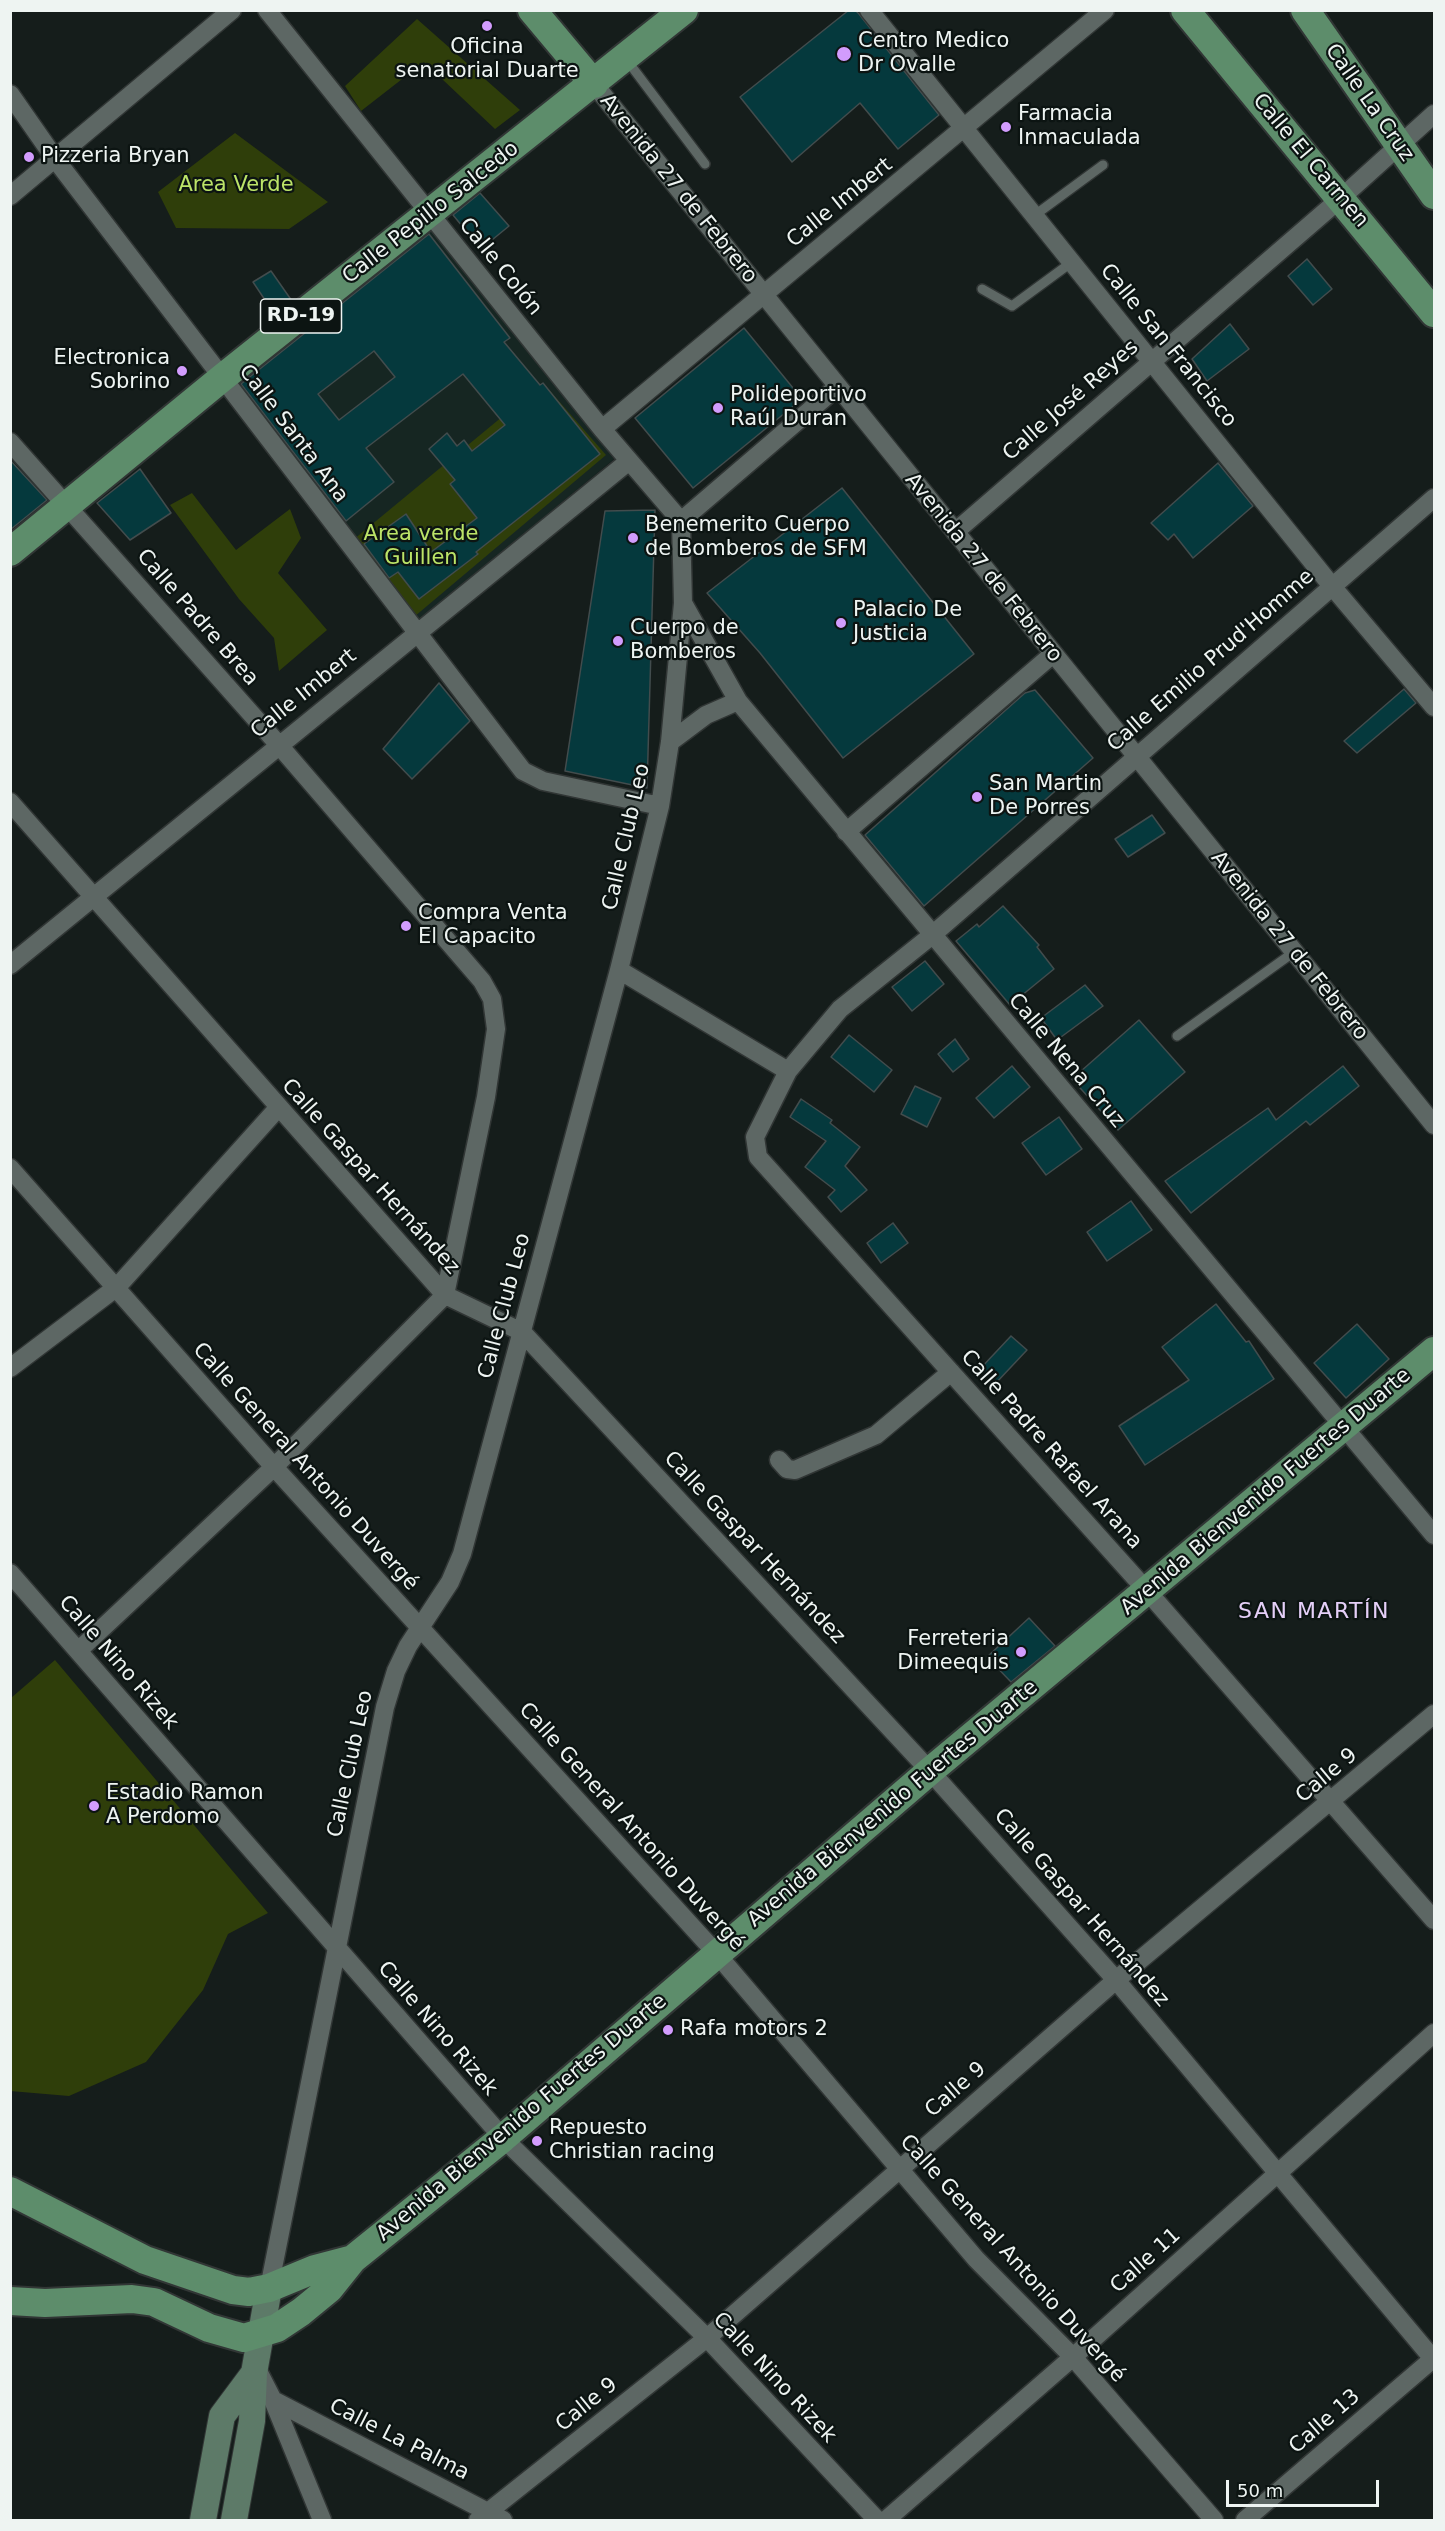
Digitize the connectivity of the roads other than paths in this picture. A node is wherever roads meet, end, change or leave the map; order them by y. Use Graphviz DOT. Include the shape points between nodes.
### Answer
graph roads {
  1 [pos="232,10"];
  2 [pos="267,10"];
  3 [pos="532,10"];
  4 [pos="684,10"];
  5 [pos="869,10"];
  6 [pos="1105,10"];
  7 [pos="1185,10"];
  8 [pos="1305,10"];
  9 [pos="626,59"];
  10 [pos="594,84"];
  11 [pos="10,94"];
  12 [pos="1434,114"];
  13 [pos="965,129"];
  14 [pos="1399,145"];
  15 [pos="56,160"];
  16 [pos="705,164"];
  17 [pos="1103,165"];
  18 [pos="1434,195"];
  19 [pos="10,196"];
  20 [pos="1341,198"];
  21 [pos="428,214"];
  22 [pos="1035,214"];
  23 [pos="1072,262"];
  24 [pos="982,289"];
  25 [pos="763,295"];
  26 [pos="1434,313"];
  27 [pos="1151,360"];
  28 [pos="222,378"];
  29 [pos="837,387"];
  30 [pos="603,429"];
  31 [pos="10,442"];
  32 [pos="629,461"];
  33 [pos="1434,498"];
  34 [pos="67,506"];
  35 [pos="681,521"];
  36 [pos="955,532"];
  37 [pos="10,552"];
  38 [pos="1331,585"];
  39 [pos="683,603"];
  40 [pos="415,632"];
  41 [pos="1053,654"];
  42 [pos="738,701"];
  43 [pos="1434,707"];
  44 [pos="670,742"];
  45 [pos="278,744"];
  46 [pos="1135,756"];
  47 [pos="10,802"];
  48 [pos="660,806"];
  49 [pos="846,832"];
  50 [pos="93,895"];
  51 [pos="931,936"];
  52 [pos="1294,952"];
  53 [pos="10,965"];
  54 [pos="619,970"];
  55 [pos="1177,1036"];
  56 [pos="788,1071"];
  57 [pos="279,1108"];
  58 [pos="1434,1125"];
  59 [pos="755,1146"];
  60 [pos="10,1168"];
  61 [pos="117,1287"];
  62 [pos="445,1295"];
  63 [pos="522,1332"];
  64 [pos="1434,1351"];
  65 [pos="10,1368"];
  66 [pos="951,1372"];
  67 [pos="1343,1426"];
  68 [pos="779,1460"];
  69 [pos="274,1467"];
  70 [pos="1434,1535"];
  71 [pos="10,1573"];
  72 [pos="1148,1592"];
  73 [pos="420,1628"];
  74 [pos="78,1651"];
  75 [pos="1434,1714"];
  76 [pos="930,1771"];
  77 [pos="1331,1802"];
  78 [pos="1434,1920"];
  79 [pos="335,1947"];
  80 [pos="716,1953"];
  81 [pos="1116,1980"];
  82 [pos="1434,2033"];
  83 [pos="503,2138"];
  84 [pos="900,2169"];
  85 [pos="1277,2172"];
  86 [pos="14,2190"];
  87 [pos="353,2259"];
  88 [pos="145,2260"];
  89 [pos="269,2288"];
  90 [pos="132,2299"];
  91 [pos="10,2301"];
  92 [pos="261,2335"];
  93 [pos="707,2338"];
  94 [pos="1073,2358"];
  95 [pos="1434,2359"];
  96 [pos="255,2370"];
  97 [pos="273,2400"];
  98 [pos="490,2518"];
  99 [pos="204,2520"];
  100 [pos="234,2520"];
  101 [pos="322,2520"];
  102 [pos="877,2520"];
  103 [pos="886,2520"];
  104 [pos="1214,2520"];
  105 [pos="1245,2520"];
  1 -- 15 [label="street"];
  2 -- 21 [label="street, Calle Colón"];
  3 -- 10 [label="main road, Avenida 27 de Febrero"];
  4 -- 9 [label="main road, Calle Pepillo Salcedo / RD-19"];
  5 -- 13 [label="street, Calle San Francisco"];
  6 -- 13 [label="street, Calle Imbert"];
  7 -- 20 [label="main road, Calle El Carmen"];
  8 -- 14 [label="main road, Calle La Cruz"];
  9 -- 10 [label="main road, Calle Pepillo Salcedo / RD-19"];
  9 -- 16 [label="lane"];
  10 -- 21 [label="main road, Calle Pepillo Salcedo / RD-19"];
  10 -- 25 [label="street, Avenida 27 de Febrero"];
  11 -- 15 [label="street, Calle Santa Ana"];
  12 -- 14 [label="street, Calle José Reyes"];
  13 -- 22 [label="street, Calle San Francisco"];
  13 -- 25 [label="street, Calle Imbert"];
  14 -- 18 [label="main road, Calle La Cruz"];
  14 -- 20 [label="street, Calle José Reyes"];
  15 -- 19 [label="street"];
  15 -- 28 [label="street, Calle Santa Ana"];
  17 -- 22 [label="lane"];
  20 -- 26 [label="main road, Calle El Carmen"];
  20 -- 27 [label="street, Calle José Reyes"];
  21 -- 28 [label="main road, Calle Pepillo Salcedo / RD-19"];
  21 -- 30 [label="street, Calle Colón"];
  22 -- 23 [label="street, Calle San Francisco"];
  23 -- 24 [label="lane" via="1012,306"];
  23 -- 27 [label="street, Calle San Francisco"];
  25 -- 29 [label="street, Avenida 27 de Febrero"];
  25 -- 30 [label="street, Calle Imbert"];
  27 -- 36 [label="street, Calle José Reyes"];
  27 -- 38 [label="street, Calle San Francisco"];
  28 -- 34 [label="main road, Calle Pepillo Salcedo / RD-19"];
  28 -- 40 [label="street, Calle Santa Ana"];
  29 -- 35 [label="street"];
  29 -- 36 [label="street, Avenida 27 de Febrero"];
  30 -- 32 [label="street, Calle Colón"];
  31 -- 34 [label="street, Calle Padre Brea"];
  32 -- 35 [label="street, Calle Colón"];
  32 -- 40 [label="street, Calle Imbert"];
  33 -- 38 [label="street, Calle Emilio Prud'Homme"];
  34 -- 37 [label="main road, Calle Pepillo Salcedo / RD-19"];
  34 -- 45 [label="street, Calle Padre Brea"];
  35 -- 39 [label="street, Calle Club Leo"];
  36 -- 41 [label="street, Avenida 27 de Febrero"];
  38 -- 43 [label="street, Calle San Francisco"];
  38 -- 46 [label="street, Calle Emilio Prud'Homme"];
  39 -- 42 [label="street, Calle Nena Cruz"];
  39 -- 44 [label="street, Calle Club Leo"];
  40 -- 45 [label="street, Calle Imbert"];
  40 -- 48 [label="street, Calle Santa Ana" via="523,771 555,784"];
  41 -- 46 [label="street, Avenida 27 de Febrero"];
  41 -- 49 [label="street"];
  42 -- 44 [label="street" via="706,715"];
  42 -- 49 [label="street, Calle Nena Cruz"];
  44 -- 48 [label="street, Calle Club Leo"];
  45 -- 50 [label="street, Calle Imbert"];
  45 -- 62 [label="street, Calle Padre Brea" via="488,990 496,1043"];
  46 -- 51 [label="street, Calle Emilio Prud'Homme"];
  46 -- 52 [label="street, Avenida 27 de Febrero"];
  47 -- 50 [label="street, Calle Gaspar Hernández"];
  48 -- 54 [label="street, Calle Club Leo"];
  49 -- 51 [label="street, Calle Nena Cruz"];
  50 -- 53 [label="street, Calle Imbert"];
  50 -- 57 [label="street, Calle Gaspar Hernández"];
  51 -- 56 [label="street, Calle Emilio Prud'Homme" via="840,1010"];
  51 -- 67 [label="street, Calle Nena Cruz"];
  52 -- 55 [label="lane"];
  52 -- 58 [label="street, Avenida 27 de Febrero"];
  54 -- 56 [label="street"];
  54 -- 63 [label="street, Calle Club Leo"];
  56 -- 59 [label="street, Calle Emilio Prud'Homme" via="755,1137"];
  57 -- 61 [label="street"];
  57 -- 62 [label="street, Calle Gaspar Hernández"];
  59 -- 66 [label="street, Calle Padre Rafael Arana" via="758,1157"];
  60 -- 61 [label="street, Calle General Antonio Duvergé"];
  61 -- 65 [label="street"];
  61 -- 69 [label="street, Calle General Antonio Duvergé"];
  62 -- 63 [label="street, Calle Gaspar Hernández"];
  62 -- 69 [label="street"];
  63 -- 73 [label="street, Calle Club Leo" via="462,1554 450,1582"];
  63 -- 76 [label="street, Calle Gaspar Hernández"];
  64 -- 67 [label="main road, Avenida Bienvenido Fuertes Duarte"];
  66 -- 68 [label="street" via="876,1435 795,1470 787,1469"];
  66 -- 72 [label="street, Calle Padre Rafael Arana"];
  67 -- 70 [label="street, Calle Nena Cruz"];
  67 -- 72 [label="main road, Avenida Bienvenido Fuertes Duarte"];
  69 -- 73 [label="street, Calle General Antonio Duvergé"];
  69 -- 74 [label="street"];
  71 -- 74 [label="street, Calle Nino Rizek"];
  72 -- 76 [label="main road, Avenida Bienvenido Fuertes Duarte"];
  72 -- 77 [label="street, Calle Padre Rafael Arana"];
  73 -- 79 [label="street, Calle Club Leo" via="396,1671 385,1707"];
  73 -- 80 [label="street, Calle General Antonio Duvergé"];
  74 -- 79 [label="street, Calle Nino Rizek"];
  75 -- 77 [label="street, Calle 9"];
  76 -- 80 [label="main road, Avenida Bienvenido Fuertes Duarte"];
  76 -- 81 [label="street, Calle Gaspar Hernández"];
  77 -- 78 [label="street, Calle Padre Rafael Arana"];
  77 -- 81 [label="street, Calle 9"];
  79 -- 83 [label="street, Calle Nino Rizek"];
  79 -- 89 [label="street, Calle Club Leo"];
  80 -- 83 [label="main road, Avenida Bienvenido Fuertes Duarte"];
  80 -- 84 [label="street, Calle General Antonio Duvergé"];
  81 -- 84 [label="street, Calle 9"];
  81 -- 85 [label="street, Calle Gaspar Hernández"];
  82 -- 85 [label="street, Calle 11"];
  83 -- 87 [label="main road, Avenida Bienvenido Fuertes Duarte"];
  83 -- 93 [label="street, Calle Nino Rizek"];
  84 -- 93 [label="street, Calle 9"];
  84 -- 94 [label="street, Calle General Antonio Duvergé" via="976,2259"];
  85 -- 94 [label="street, Calle 11"];
  85 -- 95 [label="street, Calle Gaspar Hernández"];
  86 -- 88 [label="main road, Avenida Bienvenido Fuertes Duarte"];
  87 -- 89 [label="main road, Avenida Bienvenido Fuertes Duarte"];
  87 -- 92 [label="main road, Avenida Bienvenido Fuertes Duarte" via="328,2289 301,2312"];
  88 -- 89 [label="main road, Avenida Bienvenido Fuertes Duarte" via="233,2290"];
  88 -- 90 [label="main road"];
  89 -- 92 [label="street"];
  90 -- 91 [label="main road"];
  90 -- 92 [label="main road" via="154,2302 229,2336"];
  92 -- 96 [label="street"];
  93 -- 98 [label="street, Calle 9"];
  93 -- 102 [label="street, Calle Nino Rizek"];
  94 -- 103 [label="street, Calle 11"];
  94 -- 104 [label="street, Calle General Antonio Duvergé"];
  95 -- 105 [label="street, Calle 13"];
  96 -- 97 [label="street"];
  96 -- 99 [label="street" via="222,2416"];
  96 -- 100 [label="street" via="252,2421"];
  97 -- 98 [label="street, Calle La Palma"];
  97 -- 101 [label="street"];
}
